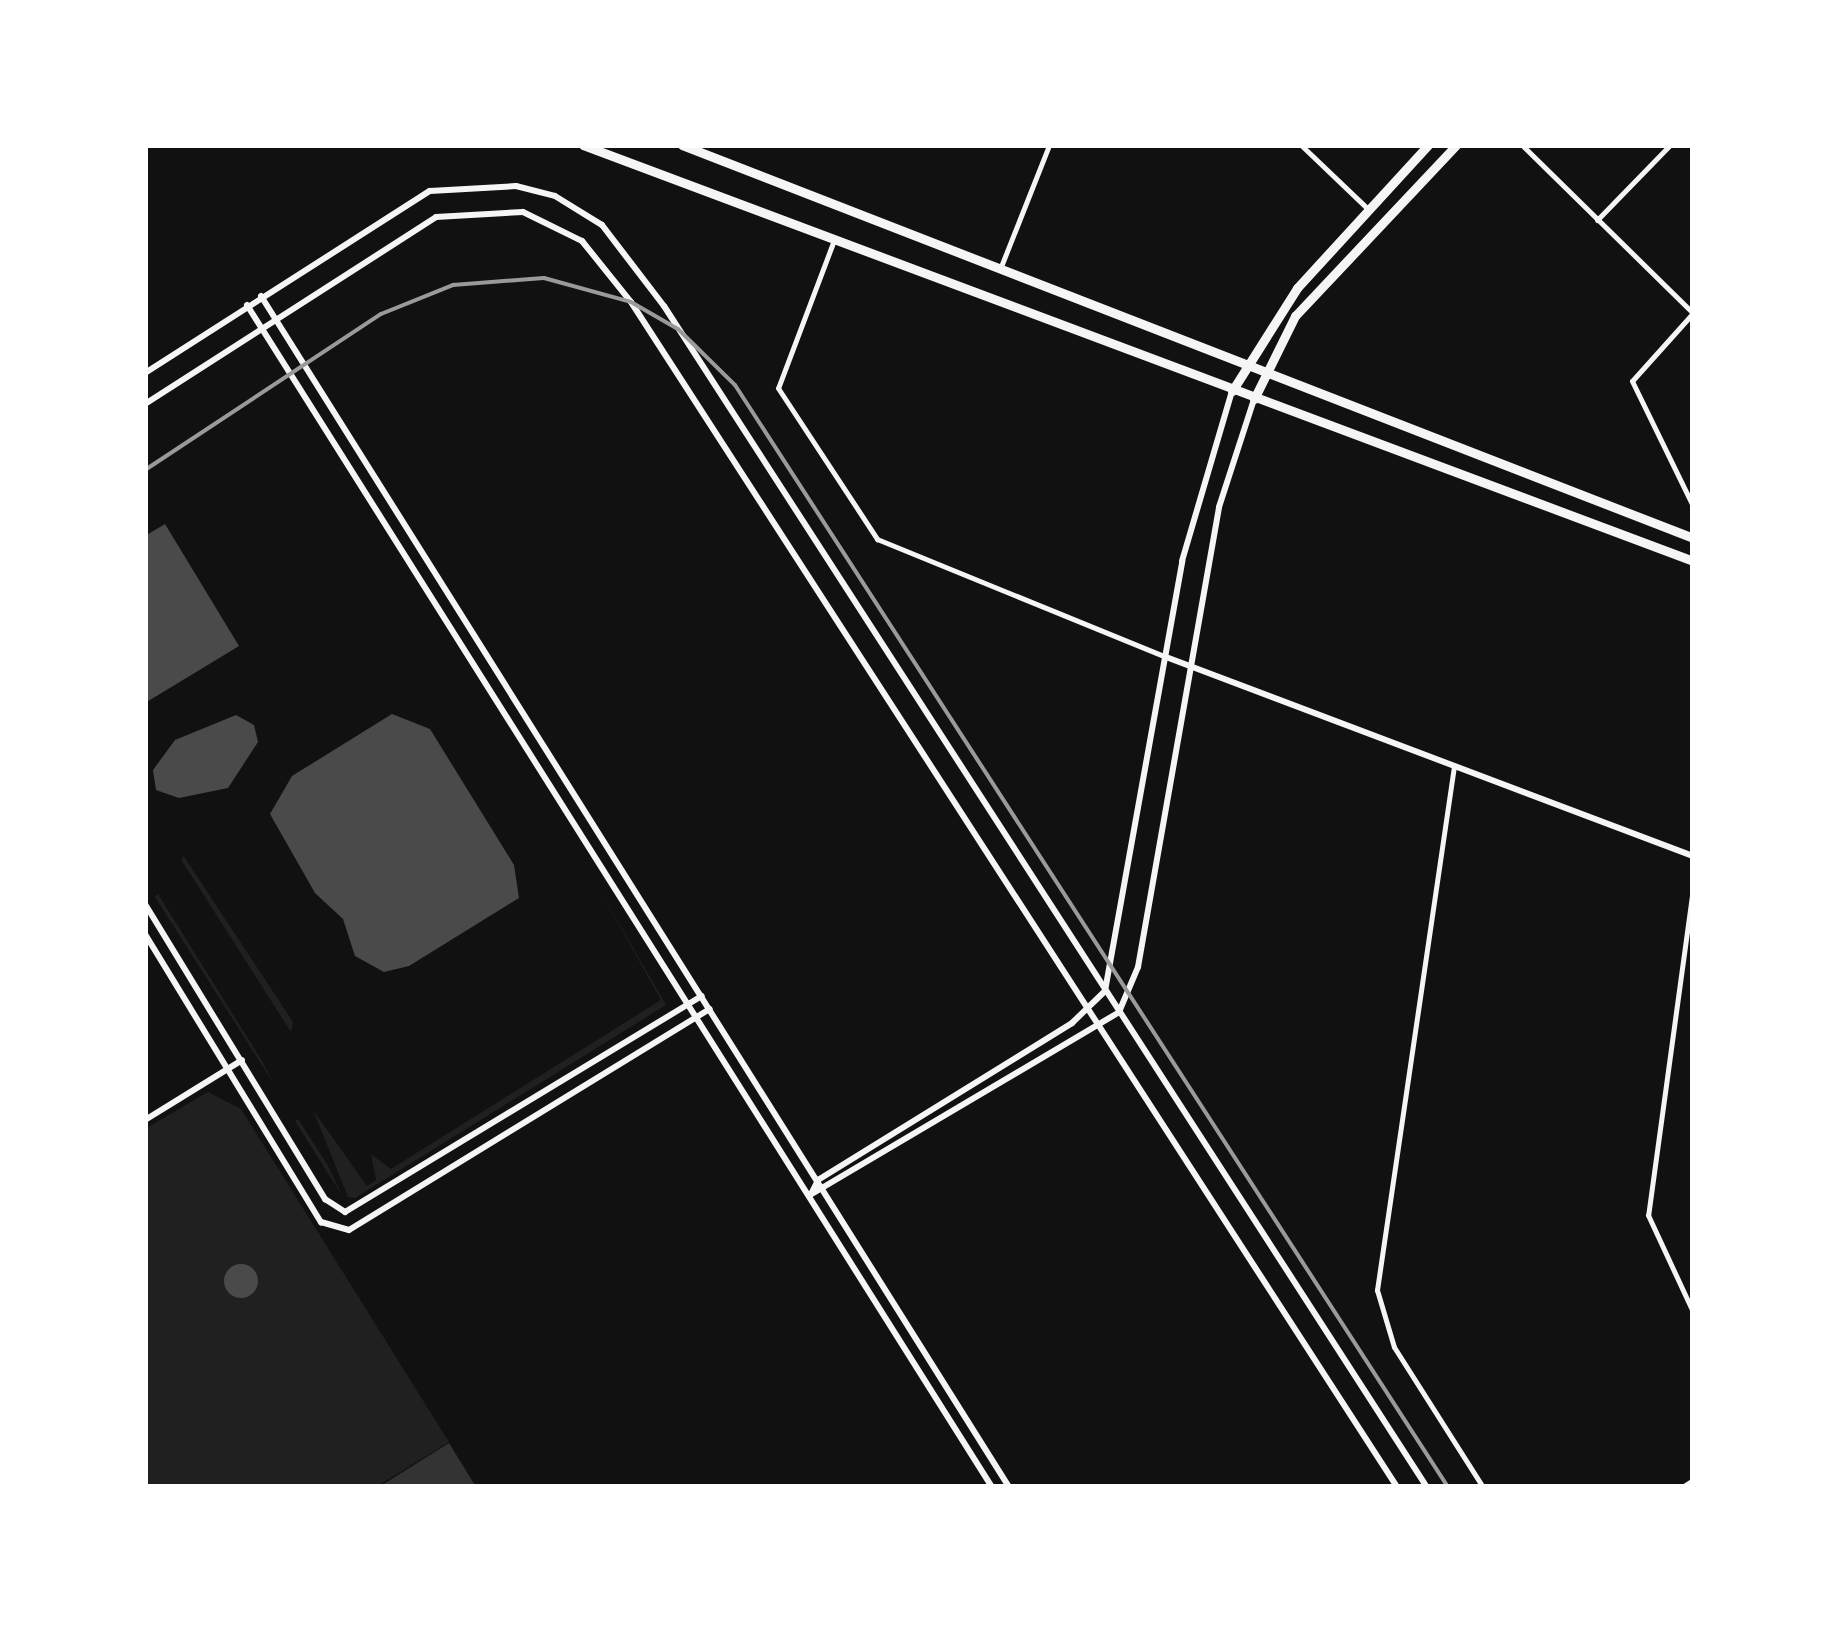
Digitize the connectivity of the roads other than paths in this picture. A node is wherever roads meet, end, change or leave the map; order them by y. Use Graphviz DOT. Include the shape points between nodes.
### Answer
graph roads {
  1 [pos="583,145"];
  2 [pos="682,145"];
  3 [pos="1049,145"];
  4 [pos="1301,145"];
  5 [pos="1428,145"];
  6 [pos="1456,145"];
  7 [pos="1522,145"];
  8 [pos="1670,145"];
  9 [pos="1368,208"];
  10 [pos="1597,220"];
  11 [pos="834,240"];
  12 [pos="1000,268"];
  13 [pos="262,296"];
  14 [pos="248,305"];
  15 [pos="1693,313"];
  16 [pos="275,316"];
  17 [pos="262,325"];
  18 [pos="1244,366"];
  19 [pos="145,373"];
  20 [pos="1264,373"];
  21 [pos="1232,391"];
  22 [pos="1254,399"];
  23 [pos="145,404"];
  24 [pos="1693,506"];
  25 [pos="1693,538"];
  26 [pos="1693,561"];
  27 [pos="1166,657"];
  28 [pos="1192,668"];
  29 [pos="1454,766"];
  30 [pos="1693,856"];
  31 [pos="1693,888"];
  32 [pos="145,904"];
  33 [pos="145,934"];
  34 [pos="1105,990"];
  35 [pos="702,996"];
  36 [pos="690,1003"];
  37 [pos="710,1008"];
  38 [pos="1088,1011"];
  39 [pos="1119,1012"];
  40 [pos="698,1016"];
  41 [pos="1098,1026"];
  42 [pos="242,1060"];
  43 [pos="226,1069"];
  44 [pos="145,1120"];
  45 [pos="818,1180"];
  46 [pos="826,1194"];
  47 [pos="810,1195"];
  48 [pos="1693,1312"];
  49 [pos="1693,1480"];
  50 [pos="992,1487"];
  51 [pos="1009,1487"];
  52 [pos="1396,1487"];
  53 [pos="1427,1487"];
  54 [pos="1483,1487"];
  55 [pos="1682,1487"];
  1 -- 11 [label="main road"];
  2 -- 12 [label="main road"];
  3 -- 12 [label="street"];
  4 -- 9 [label="street"];
  5 -- 9 [label="main road"];
  6 -- 20 [label="main road" via="1323,281"];
  7 -- 10 [label="street"];
  8 -- 10 [label="street"];
  9 -- 18 [label="main road"];
  10 -- 15 [label="street"];
  11 -- 21 [label="main road"];
  11 -- 27 [label="street" via="778,388 878,539"];
  12 -- 18 [label="main road"];
  13 -- 14 [label="street"];
  13 -- 16 [label="street"];
  13 -- 34 [label="street" via="406,200 456,185 545,192 602,226 653,289"];
  14 -- 17 [label="street"];
  14 -- 19 [label="street"];
  15 -- 24 [label="street" via="1632,381"];
  16 -- 17 [label="street"];
  16 -- 35 [label="street"];
  16 -- 38 [label="street" via="416,225 458,210 523,212 582,241 631,302"];
  17 -- 23 [label="street"];
  17 -- 36 [label="street"];
  18 -- 20 [label="main road"];
  18 -- 21 [label="main road"];
  20 -- 22 [label="main road"];
  20 -- 25 [label="main road"];
  21 -- 22 [label="main road"];
  21 -- 27 [label="street" via="1194,505"];
  22 -- 26 [label="main road"];
  22 -- 28 [label="street" via="1219,508"];
  27 -- 28 [label="street"];
  27 -- 34 [label="street"];
  28 -- 29 [label="street"];
  28 -- 39 [label="street" via="1138,967"];
  29 -- 30 [label="street"];
  29 -- 54 [label="street" via="1377,1290 1394,1347"];
  31 -- 48 [label="street" via="1648,1214"];
  32 -- 42 [label="street"];
  33 -- 43 [label="street"];
  34 -- 38 [label="street"];
  34 -- 39 [label="street"];
  35 -- 36 [label="street"];
  35 -- 37 [label="street"];
  36 -- 40 [label="street"];
  36 -- 42 [label="street" via="357,1212 325,1199"];
  37 -- 40 [label="street"];
  37 -- 45 [label="street"];
  38 -- 41 [label="street"];
  38 -- 45 [label="street"];
  39 -- 41 [label="street"];
  39 -- 53 [label="street"];
  40 -- 43 [label="street" via="348,1230 321,1222"];
  40 -- 47 [label="street"];
  41 -- 46 [label="street"];
  41 -- 52 [label="street"];
  42 -- 43 [label="street"];
  43 -- 44 [label="street"];
  45 -- 46 [label="street"];
  45 -- 47 [label="street"];
  46 -- 47 [label="street"];
  46 -- 51 [label="street"];
  47 -- 50 [label="street"];
  49 -- 55 [label="street"];
}
